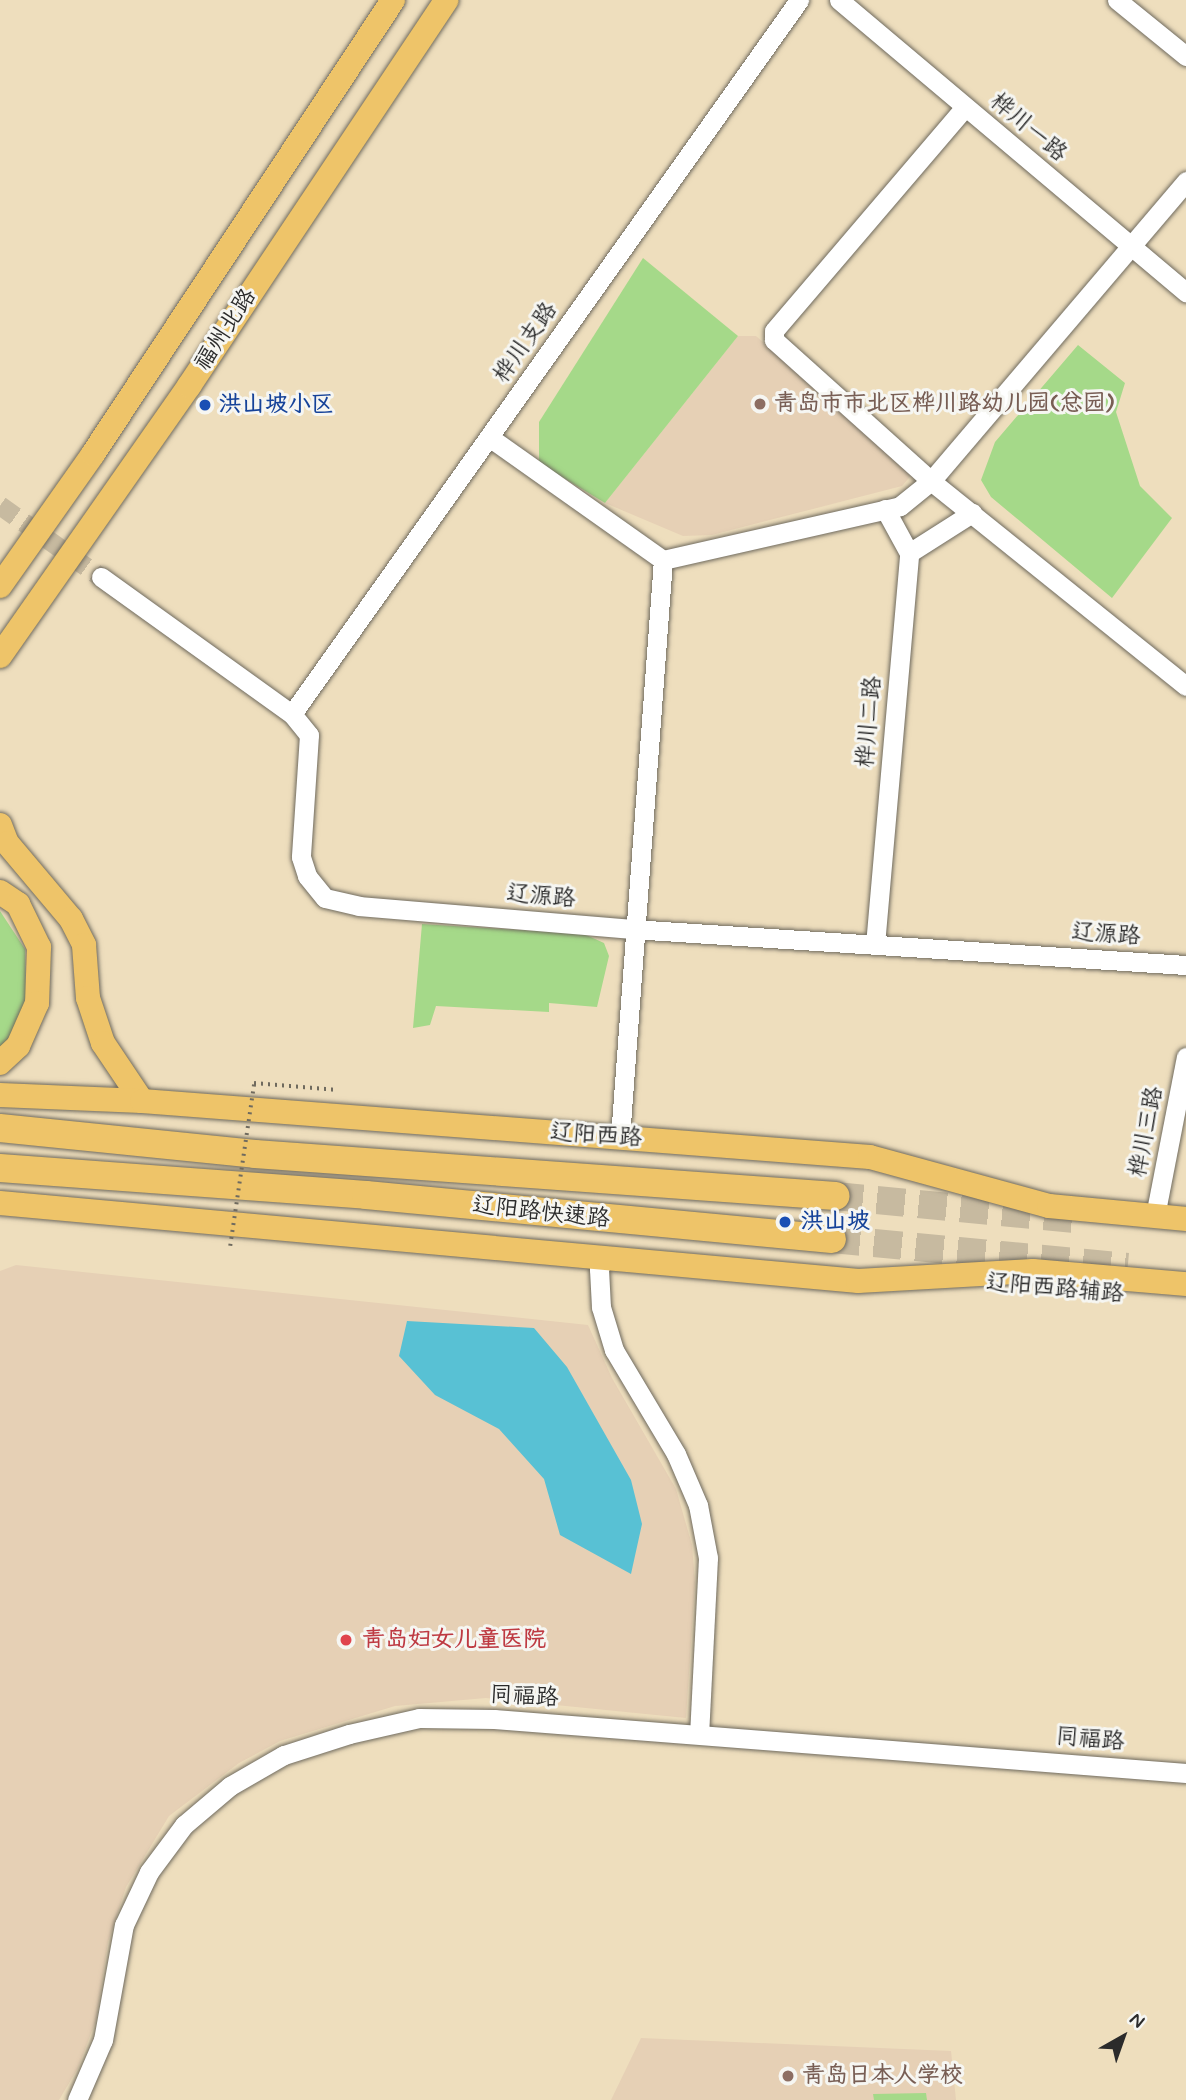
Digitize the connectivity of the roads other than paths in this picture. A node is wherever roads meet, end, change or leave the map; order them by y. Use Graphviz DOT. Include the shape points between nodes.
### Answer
graph roads {
  1 [pos="393,0"];
  2 [pos="446,0"];
  3 [pos="799,0"];
  4 [pos="839,0"];
  5 [pos="1117,0"];
  6 [pos="1186,56"];
  7 [pos="965,107"];
  8 [pos="1186,181"];
  9 [pos="1131,246"];
  10 [pos="1186,292"];
  11 [pos="489,437"];
  12 [pos="931,481"];
  13 [pos="885,509"];
  14 [pos="972,513"];
  15 [pos="909,553"];
  16 [pos="663,559"];
  17 [pos="101,577"];
  18 [pos="0,586"];
  19 [pos="0,657"];
  20 [pos="1186,686"];
  21 [pos="292,714"];
  22 [pos="0,825"];
  23 [pos="0,892"];
  24 [pos="632,929"];
  25 [pos="875,945"];
  26 [pos="1186,965"];
  27 [pos="1186,1057"];
  28 [pos="0,1063"];
  29 [pos="0,1095"];
  30 [pos="142,1101"];
  31 [pos="0,1128"];
  32 [pos="620,1137"];
  33 [pos="0,1168"];
  34 [pos="835,1196"];
  35 [pos="0,1203"];
  36 [pos="1155,1216"];
  37 [pos="1186,1219"];
  38 [pos="832,1240"];
  39 [pos="604,1256"];
  40 [pos="923,1277"];
  41 [pos="1186,1284"];
  42 [pos="1186,1300"];
  43 [pos="699,1733"];
  44 [pos="1186,1773"];
  45 [pos="77,2100"];
  1 -- 18 [label="main road, 福州北路" via="93,454"];
  2 -- 19 [label="main road, 福州北路" via="189,386"];
  3 -- 11 [label="street, 桦川支路"];
  4 -- 7 [label="street, 桦川一路"];
  5 -- 6 [label="street"];
  7 -- 9 [label="street, 桦川一路"];
  7 -- 12 [label="street" via="774,331 774,340"];
  8 -- 9 [label="street"];
  9 -- 10 [label="street, 桦川一路"];
  9 -- 12 [label="street"];
  11 -- 16 [label="street"];
  11 -- 21 [label="street, 桦川支路"];
  12 -- 13 [label="street" via="900,506"];
  12 -- 14 [label="street"];
  13 -- 15 [label="street"];
  13 -- 16 [label="street"];
  14 -- 15 [label="street"];
  14 -- 20 [label="street"];
  15 -- 25 [label="street, 桦川二路"];
  16 -- 24 [label="street"];
  17 -- 21 [label="street, 辽源路"];
  21 -- 24 [label="street, 辽源路" via="309,735 301,857 307,876 325,898 359,906"];
  22 -- 30 [label="main road" via="7,843 71,919 84,945 88,998 103,1043"];
  23 -- 28 [label="main road" via="18,904 39,947 37,1003 18,1046"];
  24 -- 25 [label="street, 辽源路"];
  24 -- 32 [label="street"];
  25 -- 26 [label="street, 辽源路"];
  27 -- 36 [label="street, 桦川三路"];
  29 -- 30 [label="main road, 辽阳西路"];
  30 -- 32 [label="main road, 辽阳西路"];
  31 -- 34 [label="highway, 辽阳路快速路" via="255,1154"];
  32 -- 36 [label="main road, 辽阳西路" via="870,1157 1049,1206"];
  33 -- 38 [label="highway, 辽阳路快速路" via="366,1195"];
  35 -- 39 [label="main road"];
  36 -- 37 [label="main road, 辽阳西路"];
  39 -- 40 [label="main road" via="859,1280"];
  39 -- 43 [label="street" via="599,1269 601,1307 614,1350 676,1454 698,1505 708,1558"];
  40 -- 41 [label="main road" via="1033,1271"];
  40 -- 42 [label="main road, 辽阳西路辅路"];
  43 -- 44 [label="street, 同福路"];
  43 -- 45 [label="street, 同福路" via="419,1718 284,1755 230,1786 184,1825 149,1872 124,1925 103,2040"];
}
